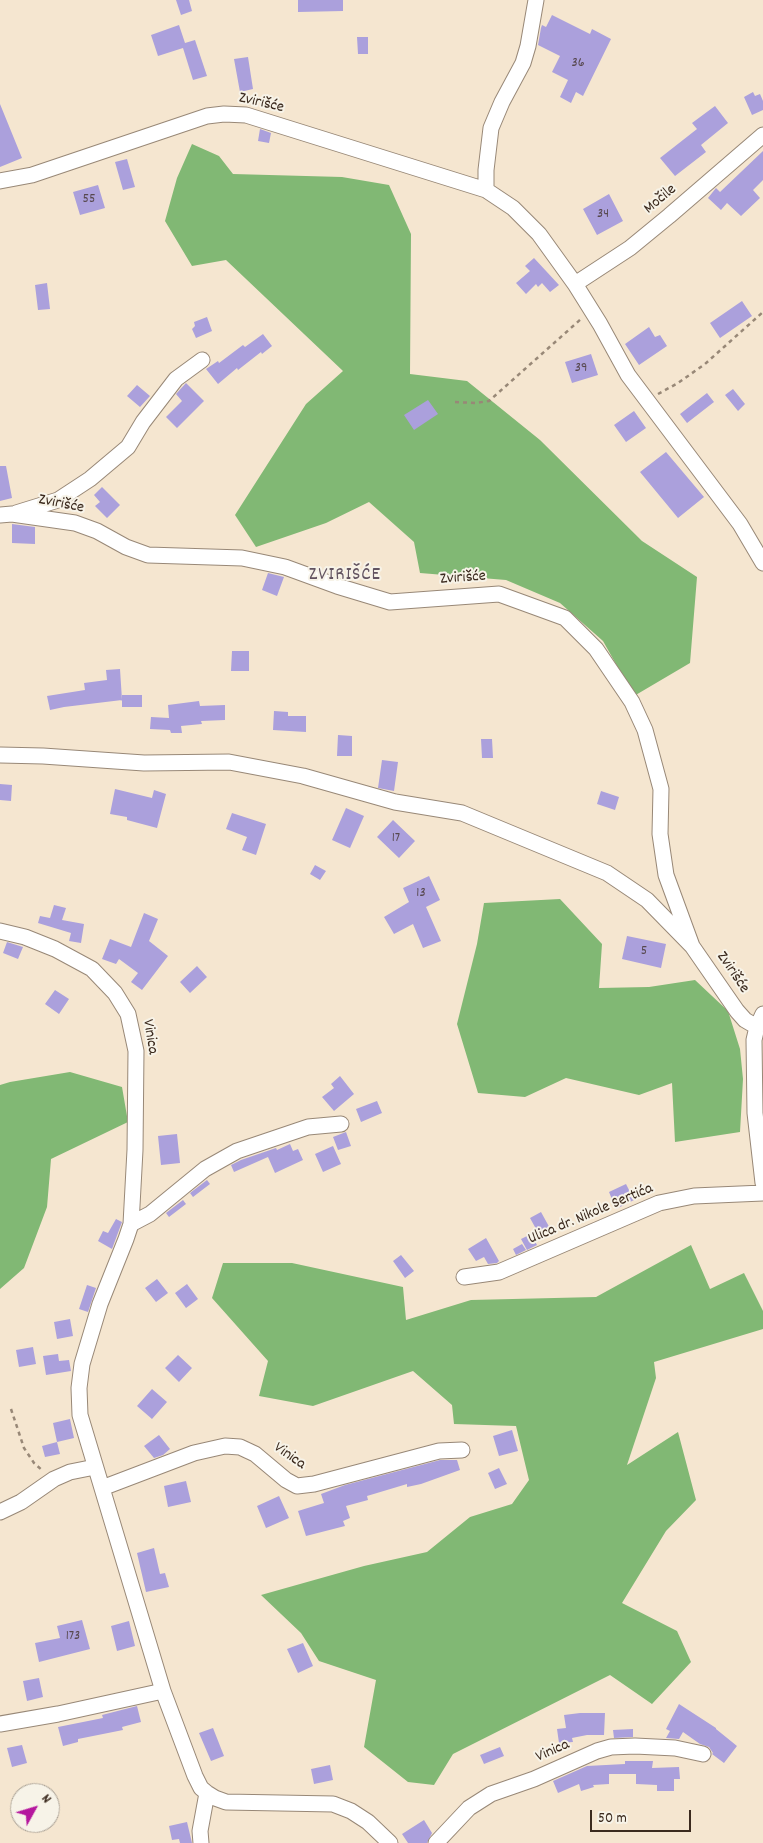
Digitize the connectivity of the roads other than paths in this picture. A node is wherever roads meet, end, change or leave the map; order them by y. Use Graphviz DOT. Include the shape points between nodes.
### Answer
graph roads {
  1 [pos="536,0"];
  2 [pos="763,135"];
  3 [pos="0,182"];
  4 [pos="486,190"];
  5 [pos="576,284"];
  6 [pos="202,360"];
  7 [pos="6,515"];
  8 [pos="763,563"];
  9 [pos="0,755"];
  10 [pos="0,931"];
  11 [pos="692,946"];
  12 [pos="760,1020"];
  13 [pos="341,1124"];
  14 [pos="763,1183"];
  15 [pos="763,1193"];
  16 [pos="131,1224"];
  17 [pos="464,1277"];
  18 [pos="462,1450"];
  19 [pos="95,1467"];
  20 [pos="102,1488"];
  21 [pos="0,1512"];
  22 [pos="163,1691"];
  23 [pos="0,1724"];
  24 [pos="703,1754"];
  25 [pos="208,1793"];
  26 [pos="202,1843"];
  27 [pos="390,1843"];
  28 [pos="436,1843"];
  1 -- 4 [label="street" via="523,63 491,128"];
  2 -- 5 [label="street, Močile" via="630,248"];
  3 -- 4 [label="street, Zvirišće" via="32,175 207,116 224,114 246,115"];
  4 -- 5 [label="street, Zvirišće" via="513,208 539,234"];
  5 -- 8 [label="street, Zvirišće" via="628,375 740,524"];
  6 -- 7 [label="street, Zvirišće" via="176,379 143,422 128,448 90,479 58,500"];
  7 -- 11 [label="street, Zvirišće" via="76,523 148,555 242,558 285,567 390,602 499,594 565,618 596,649 632,702 645,730 660,789 660,834 666,875"];
  9 -- 11 [label="street, Zvirišće" via="144,763 229,762 303,776 395,802 462,813 608,873 647,900"];
  10 -- 16 [label="street, Vinica" via="55,949 92,969 115,993 128,1014 136,1051"];
  11 -- 12 [label="street, Zvirišće" via="736,1011 745,1020"];
  12 -- 14 [label="street" via="754,1040 755,1113"];
  13 -- 16 [label="street" via="308,1127 237,1151 205,1169 150,1214"];
  15 -- 17 [label="street, Ulica dr. Nikole Sertića" via="694,1196 659,1203 499,1272"];
  16 -- 19 [label="street, Vinica" via="100,1304 82,1364 80,1415"];
  18 -- 20 [label="street, Vinica" via="439,1451 297,1486 255,1454 240,1446 225,1446 194,1453"];
  19 -- 20 [label="street, Vinica"];
  19 -- 21 [label="street" via="54,1479"];
  20 -- 22 [label="street, Vinica"];
  22 -- 23 [label="street"];
  22 -- 25 [label="street, Vinica" via="195,1776"];
  24 -- 28 [label="street, Vinica" via="675,1748 635,1746 598,1751 534,1780 491,1794 469,1808"];
  25 -- 26 [label="street" via="200,1831"];
  25 -- 27 [label="street" via="226,1802 333,1804 352,1811"];
}
